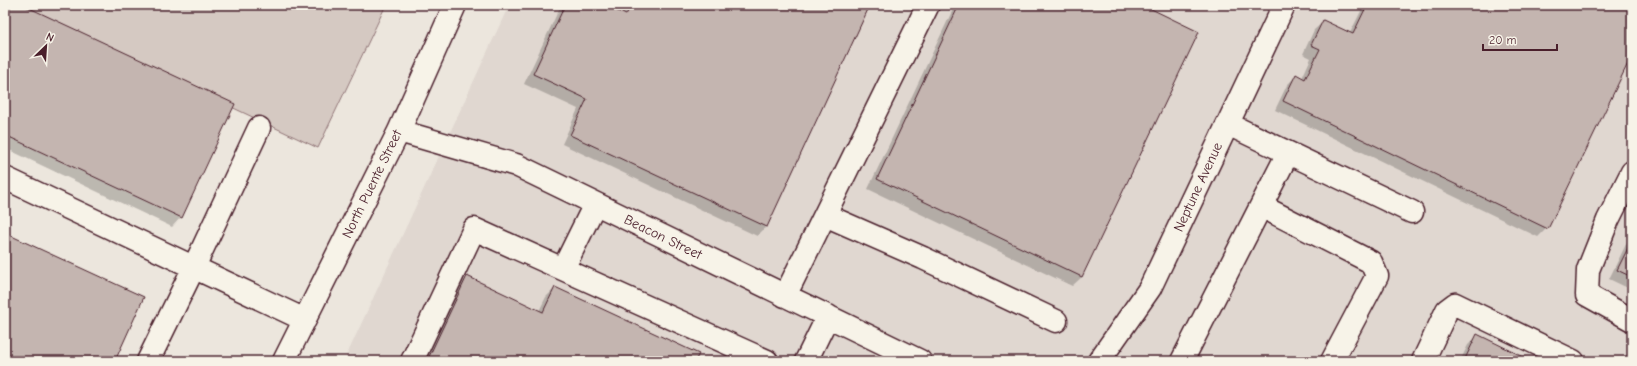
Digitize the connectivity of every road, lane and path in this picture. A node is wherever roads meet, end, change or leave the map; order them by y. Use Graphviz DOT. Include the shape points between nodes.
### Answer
graph roads {
  1 [pos="456,5"];
  2 [pos="928,5"];
  3 [pos="1284,5"];
  4 [pos="1228,124"];
  5 [pos="259,128"];
  6 [pos="399,131"];
  7 [pos="1288,152"];
  8 [pos="1632,172"];
  9 [pos="5,178"];
  10 [pos="595,204"];
  11 [pos="1261,206"];
  12 [pos="1412,212"];
  13 [pos="825,215"];
  14 [pos="194,267"];
  15 [pos="563,269"];
  16 [pos="785,296"];
  17 [pos="828,316"];
  18 [pos="305,320"];
  19 [pos="1632,320"];
  20 [pos="1056,322"];
  21 [pos="148,361"];
  22 [pos="284,361"];
  23 [pos="412,361"];
  24 [pos="767,361"];
  25 [pos="806,361"];
  26 [pos="920,361"];
  27 [pos="1099,361"];
  28 [pos="1182,361"];
  29 [pos="1332,361"];
  30 [pos="1422,361"];
  31 [pos="1573,361"];
  1 -- 6 [label="street, North Puente Street"];
  2 -- 13 [label="street"];
  3 -- 4 [label="street, Neptune Avenue"];
  4 -- 7 [label="street"];
  4 -- 27 [label="street, Neptune Avenue" via="1150,288"];
  5 -- 14 [label="street"];
  6 -- 10 [label="street, Beacon Street" via="516,166"];
  6 -- 18 [label="street, North Puente Street"];
  7 -- 11 [label="street"];
  7 -- 12 [label="street"];
  8 -- 19 [label="street" via="1608,220 1588,270 1586,295"];
  9 -- 14 [label="street"];
  10 -- 15 [label="street"];
  10 -- 16 [label="street, Beacon Street"];
  11 -- 28 [label="street"];
  11 -- 29 [label="street" via="1371,262 1377,276"];
  13 -- 16 [label="street"];
  13 -- 20 [label="street"];
  14 -- 18 [label="street"];
  14 -- 21 [label="street"];
  15 -- 23 [label="street" via="474,228"];
  15 -- 24 [label="street"];
  16 -- 17 [label="street, Beacon Street"];
  17 -- 25 [label="street"];
  17 -- 26 [label="street, Beacon Street"];
  18 -- 22 [label="street, North Puente Street"];
  30 -- 31 [label="street" via="1447,310 1455,304"];
}
